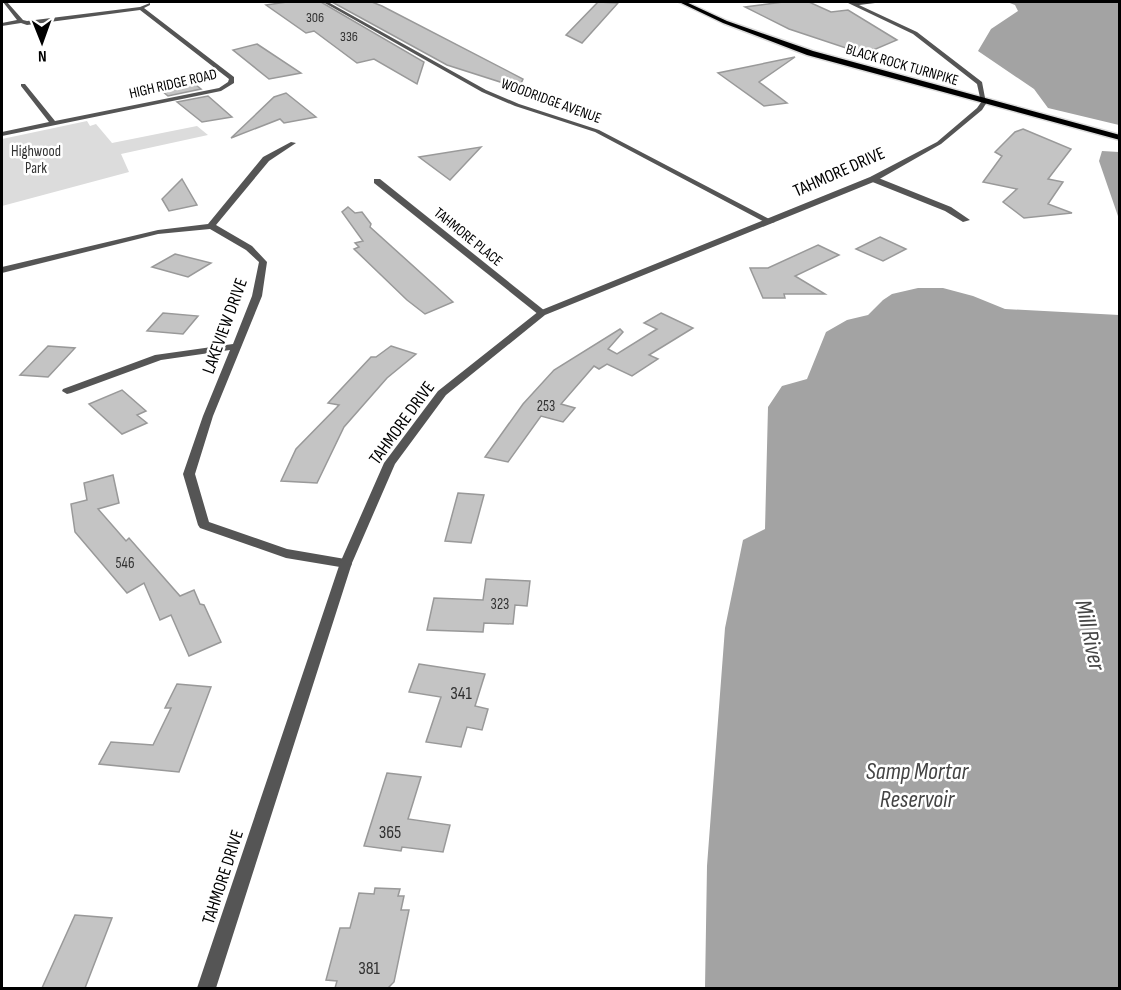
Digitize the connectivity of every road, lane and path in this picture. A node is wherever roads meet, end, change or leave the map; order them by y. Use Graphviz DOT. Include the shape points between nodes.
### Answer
graph roads {
  1 [pos="5,2"];
  2 [pos="325,2"];
  3 [pos="682,2"];
  4 [pos="875,2"];
  5 [pos="851,3"];
  6 [pos="148,4"];
  7 [pos="141,9"];
  8 [pos="21,21"];
  9 [pos="2,24"];
  10 [pos="23,85"];
  11 [pos="984,102"];
  12 [pos="53,123"];
  13 [pos="2,134"];
  14 [pos="1119,138"];
  15 [pos="293,143"];
  16 [pos="873,179"];
  17 [pos="377,181"];
  18 [pos="966,220"];
  19 [pos="771,222"];
  20 [pos="211,226"];
  21 [pos="2,270"];
  22 [pos="542,314"];
  23 [pos="236,346"];
  24 [pos="67,391"];
  25 [pos="346,563"];
  26 [pos="206,988"];
  1 -- 8 [label="street"];
  2 -- 19 [label="street, WOODRIDGE AVENUE" via="484,90 597,131"];
  3 -- 11 [label="main road, BLACK ROCK TURNPIKE" via="810,53"];
  4 -- 5 [label="street"];
  5 -- 11 [label="street" via="915,33 945,55 980,83"];
  6 -- 7 [label="street"];
  7 -- 8 [label="street" via="37,23"];
  7 -- 12 [label="street, HIGH RIDGE ROAD" via="232,78 231,83 221,89"];
  8 -- 9 [label="street"];
  10 -- 12 [label="street"];
  11 -- 14 [label="main road, BLACK ROCK TURNPIKE"];
  11 -- 16 [label="street, TAHMORE DRIVE" via="939,142"];
  12 -- 13 [label="street, HIGH RIDGE ROAD"];
  15 -- 20 [label="street" via="266,159"];
  16 -- 18 [label="street"];
  16 -- 19 [label="street, TAHMORE DRIVE"];
  17 -- 22 [label="street, TAHMORE PLACE"];
  19 -- 22 [label="street, TAHMORE DRIVE"];
  20 -- 21 [label="street" via="158,232"];
  20 -- 23 [label="street, LAKEVIEW DRIVE" via="249,248 263,262 257,296"];
  22 -- 25 [label="street, TAHMORE DRIVE" via="442,393 390,463"];
  23 -- 24 [label="street" via="159,357"];
  23 -- 25 [label="street, LAKEVIEW DRIVE" via="189,474 204,525 286,553"];
  25 -- 26 [label="street, TAHMORE DRIVE"];
}
